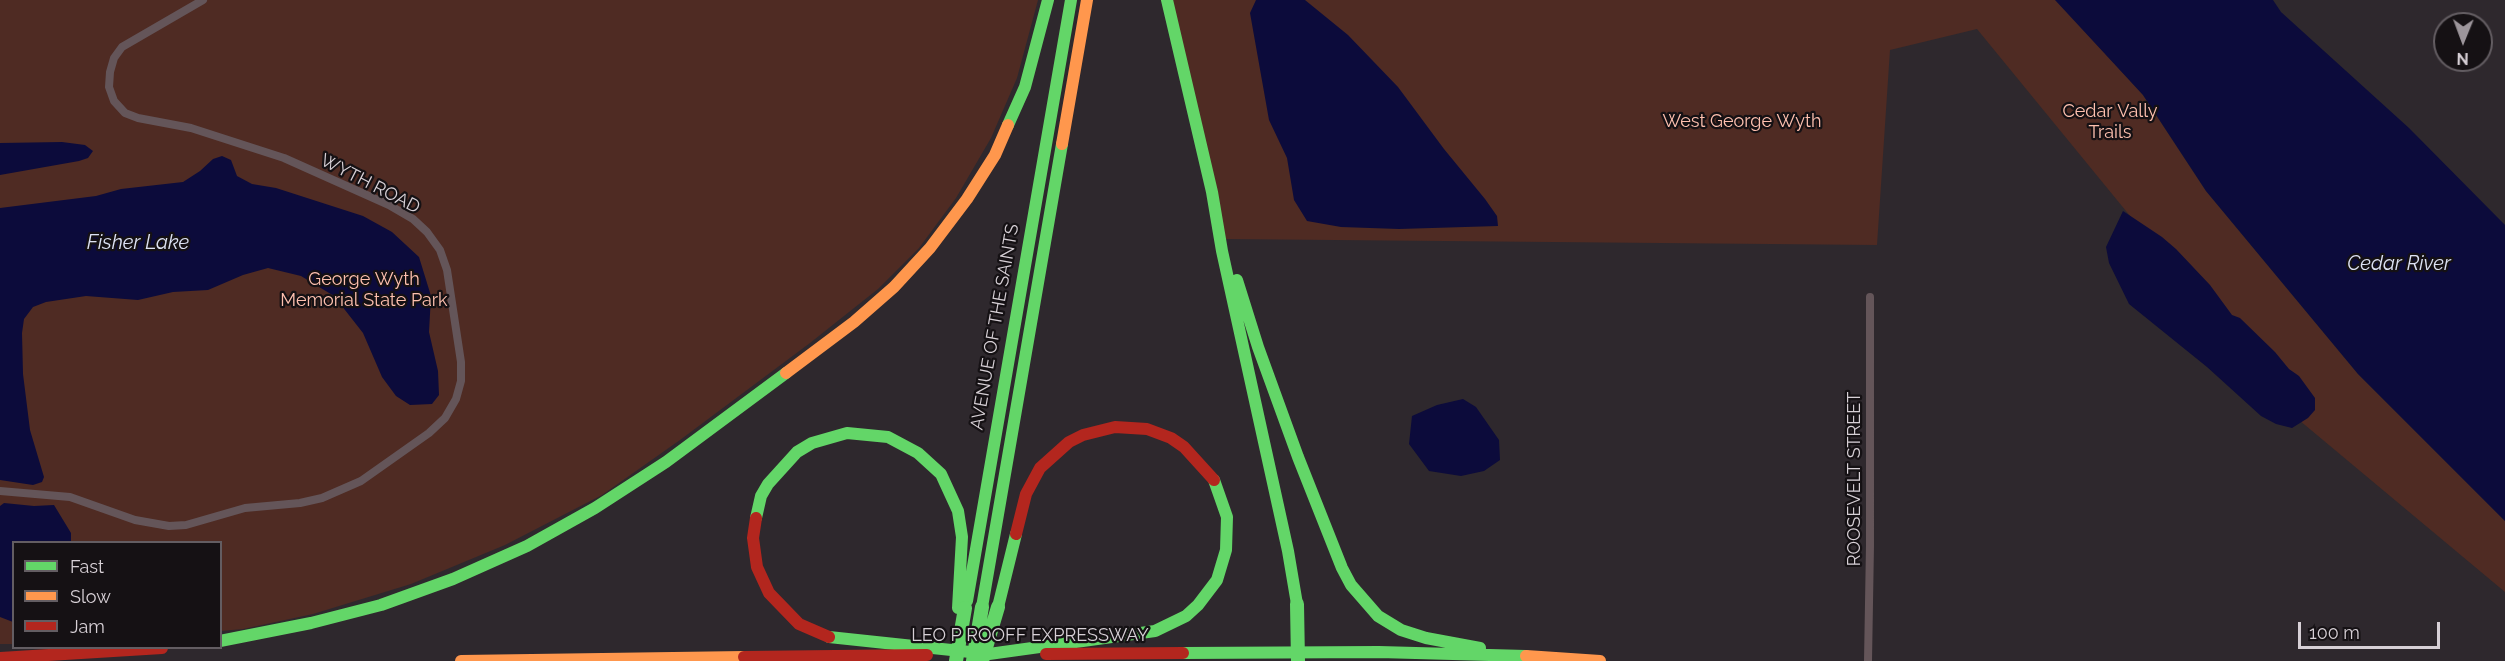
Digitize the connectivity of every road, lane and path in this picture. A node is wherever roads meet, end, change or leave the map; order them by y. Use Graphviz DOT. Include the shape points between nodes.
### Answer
graph roads {
  1 [pos="203,0"];
  2 [pos="1048,0"];
  3 [pos="1071,0"];
  4 [pos="1087,0"];
  5 [pos="1167,0"];
  6 [pos="1212,192"];
  7 [pos="1870,297"];
  8 [pos="0,491"];
  9 [pos="962,608"];
  10 [pos="222,641"];
  11 [pos="146,649"];
  12 [pos="1526,656"];
  13 [pos="0,658"];
  14 [pos="986,658"];
  15 [pos="461,661"];
  16 [pos="955,661"];
  17 [pos="973,661"];
  18 [pos="1298,661"];
  19 [pos="1600,661"];
  20 [pos="1868,661"];
  1 -- 8 [label="street, WYTH ROAD" via="122,47 110,72 109,87 114,101 125,113 138,118 191,128 284,158 389,205 428,232 447,270 461,362 462,381 456,399 445,418 429,433 361,481 300,503 245,508 169,526 135,520 70,497"];
  2 -- 10 [label="main road" via="1025,87 1006,132 967,199 930,248 854,322 666,462 518,551 381,605"];
  3 -- 9 [label="main road, AVENUE OF THE SAINTS"];
  4 -- 17 [label="main road, AVENUE OF THE SAINTS, bridge"];
  5 -- 6 [label="main road"];
  6 -- 12 [label="main road" via="1258,347 1351,585 1378,616 1407,633"];
  6 -- 18 [label="main road, bridge" via="1288,550 1297,604"];
  7 -- 20 [label="street, ROOSEVELT STREET"];
  9 -- 14 [label="main road" via="958,511 941,474 918,453 888,437 847,433 812,443 797,452 768,484 755,522 757,567 769,593 799,624 830,637"];
  9 -- 16 [label="main road, AVENUE OF THE SAINTS, bridge"];
  11 -- 13 [label="main road"];
  12 -- 14 [label="main road, LEO P ROOFF EXPRESSWAY" via="1379,652"];
  12 -- 19 [label="main road, LEO P ROOFF EXPRESSWAY"];
  14 -- 14 [label="main road, bridge" via="1026,494 1040,468 1069,442 1115,427 1147,429 1184,447 1212,476 1227,517 1226,550 1217,579 1185,616 1155,630"];
  14 -- 15 [label="main road, LEO P ROOFF EXPRESSWAY"];
}
